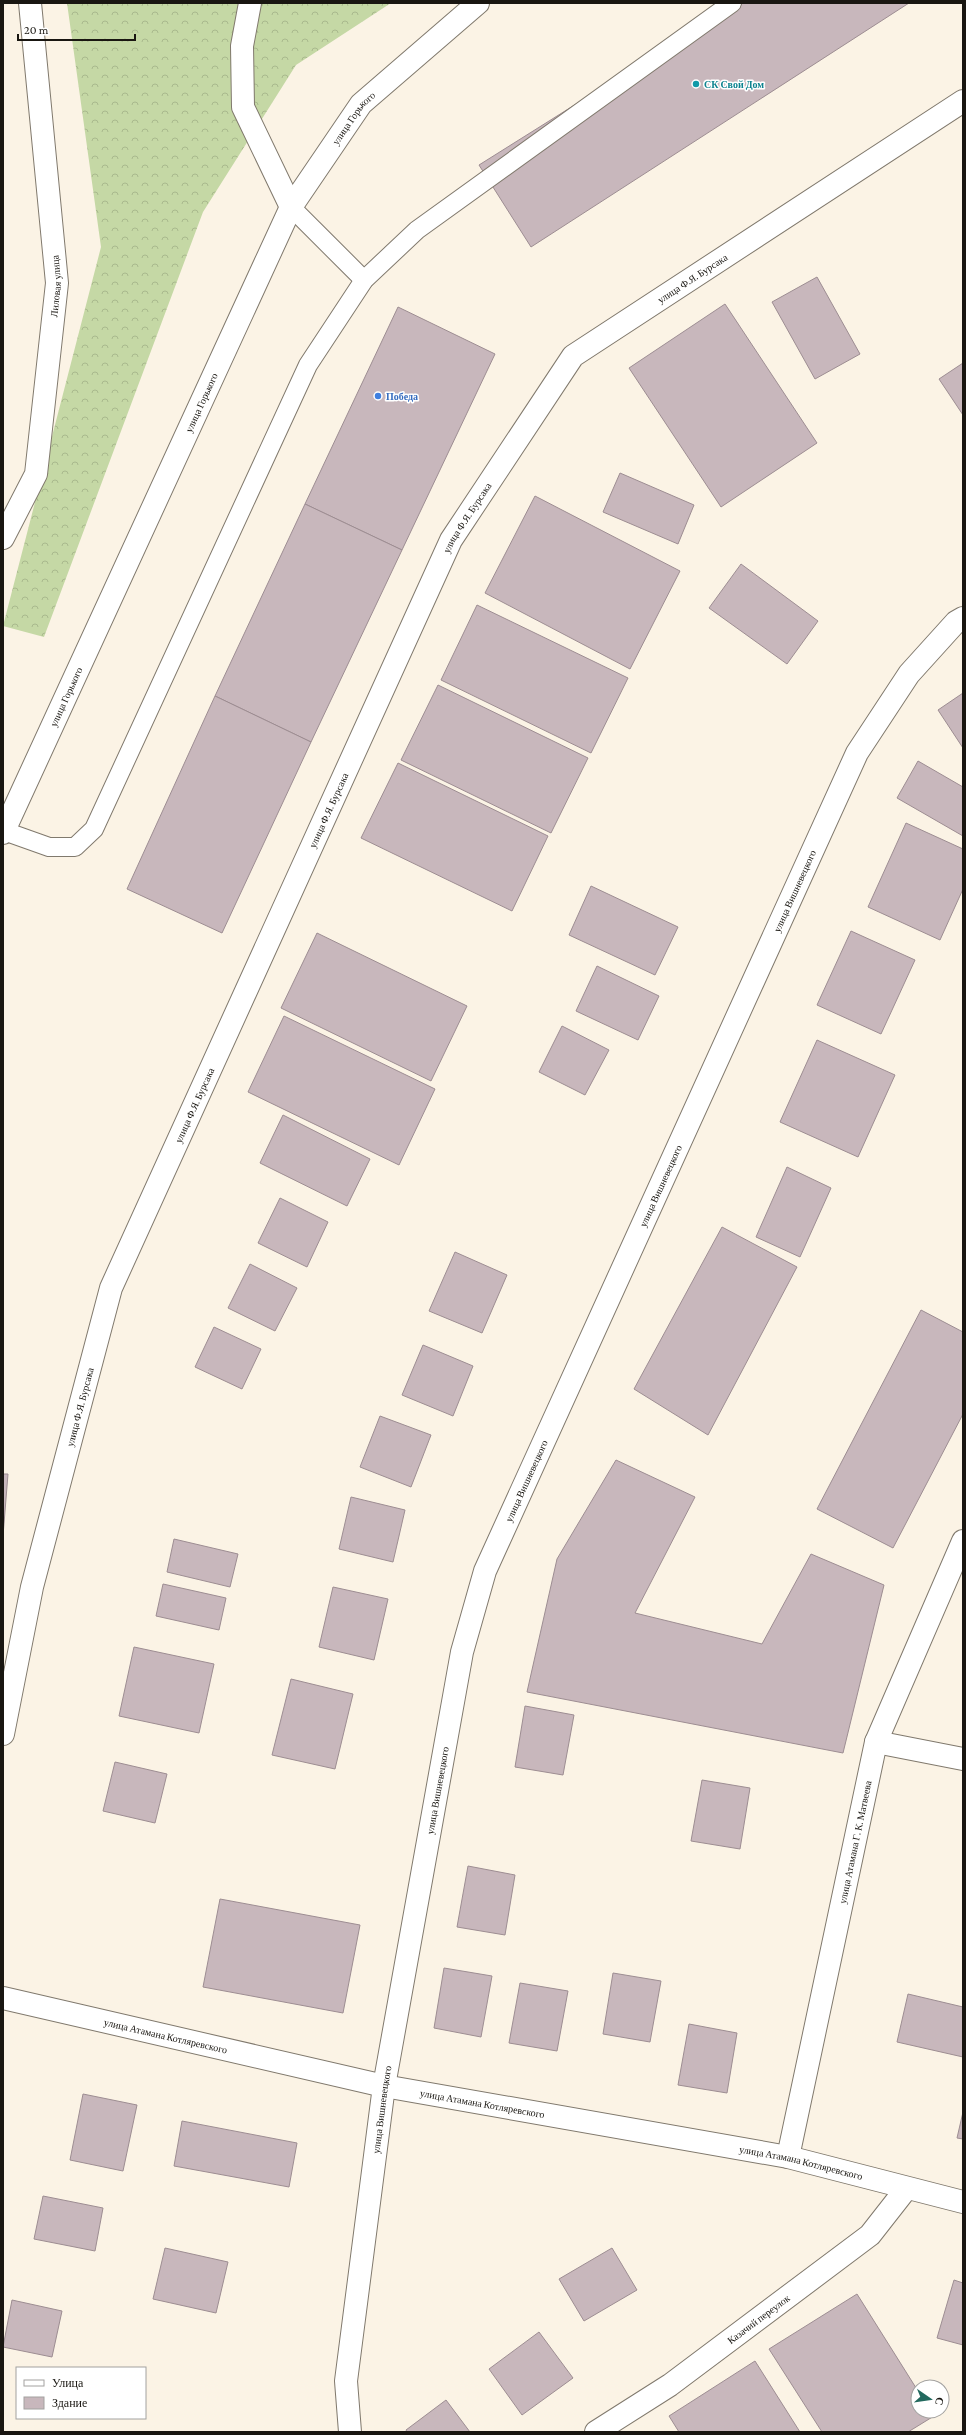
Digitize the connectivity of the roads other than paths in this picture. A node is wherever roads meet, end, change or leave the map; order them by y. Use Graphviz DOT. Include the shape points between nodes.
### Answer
graph roads {
  1 [pos="30,3"];
  2 [pos="250,3"];
  3 [pos="732,3"];
  4 [pos="470,9"];
  5 [pos="708,10"];
  6 [pos="963,101"];
  7 [pos="291,207"];
  8 [pos="364,280"];
  9 [pos="3,538"];
  10 [pos="963,618"];
  11 [pos="3,832"];
  12 [pos="963,1541"];
  13 [pos="3,1734"];
  14 [pos="876,1742"];
  15 [pos="963,1759"];
  16 [pos="3,1998"];
  17 [pos="384,2086"];
  18 [pos="788,2157"];
  19 [pos="906,2189"];
  20 [pos="963,2202"];
  21 [pos="350,2432"];
  22 [pos="596,2432"];
  1 -- 9 [label="street, Лиловая улица" via="57,283 36,474"];
  2 -- 7 [label="street" via="242,46 243,107"];
  3 -- 5 [label="lane"];
  4 -- 7 [label="street, улица Горького" via="362,104"];
  5 -- 8 [label="lane" via="417,230"];
  6 -- 13 [label="street, улица Ф.Я. Бурсака" via="572,356 451,540 111,1288 32,1587"];
  7 -- 8 [label="lane"];
  7 -- 11 [label="street, улица Горького"];
  8 -- 11 [label="lane" via="308,365 94,829 75,847 49,847"];
  10 -- 17 [label="street, улица Вишневецкого" via="956,622 909,674 857,753 485,1571 462,1652"];
  12 -- 14 [label="street, улица Атамана Г. К. Матвеева"];
  14 -- 15 [label="street"];
  14 -- 18 [label="street, улица Атамана Г. К. Матвеева"];
  16 -- 17 [label="street, улица Атамана Котляревского"];
  17 -- 18 [label="street, улица Атамана Котляревского"];
  17 -- 21 [label="street, улица Вишневецкого" via="346,2381"];
  18 -- 19 [label="street, улица Атамана Котляревского"];
  19 -- 20 [label="street, улица Атамана Котляревского"];
  19 -- 22 [label="street, Казачий переулок" via="870,2235 670,2385"];
}
